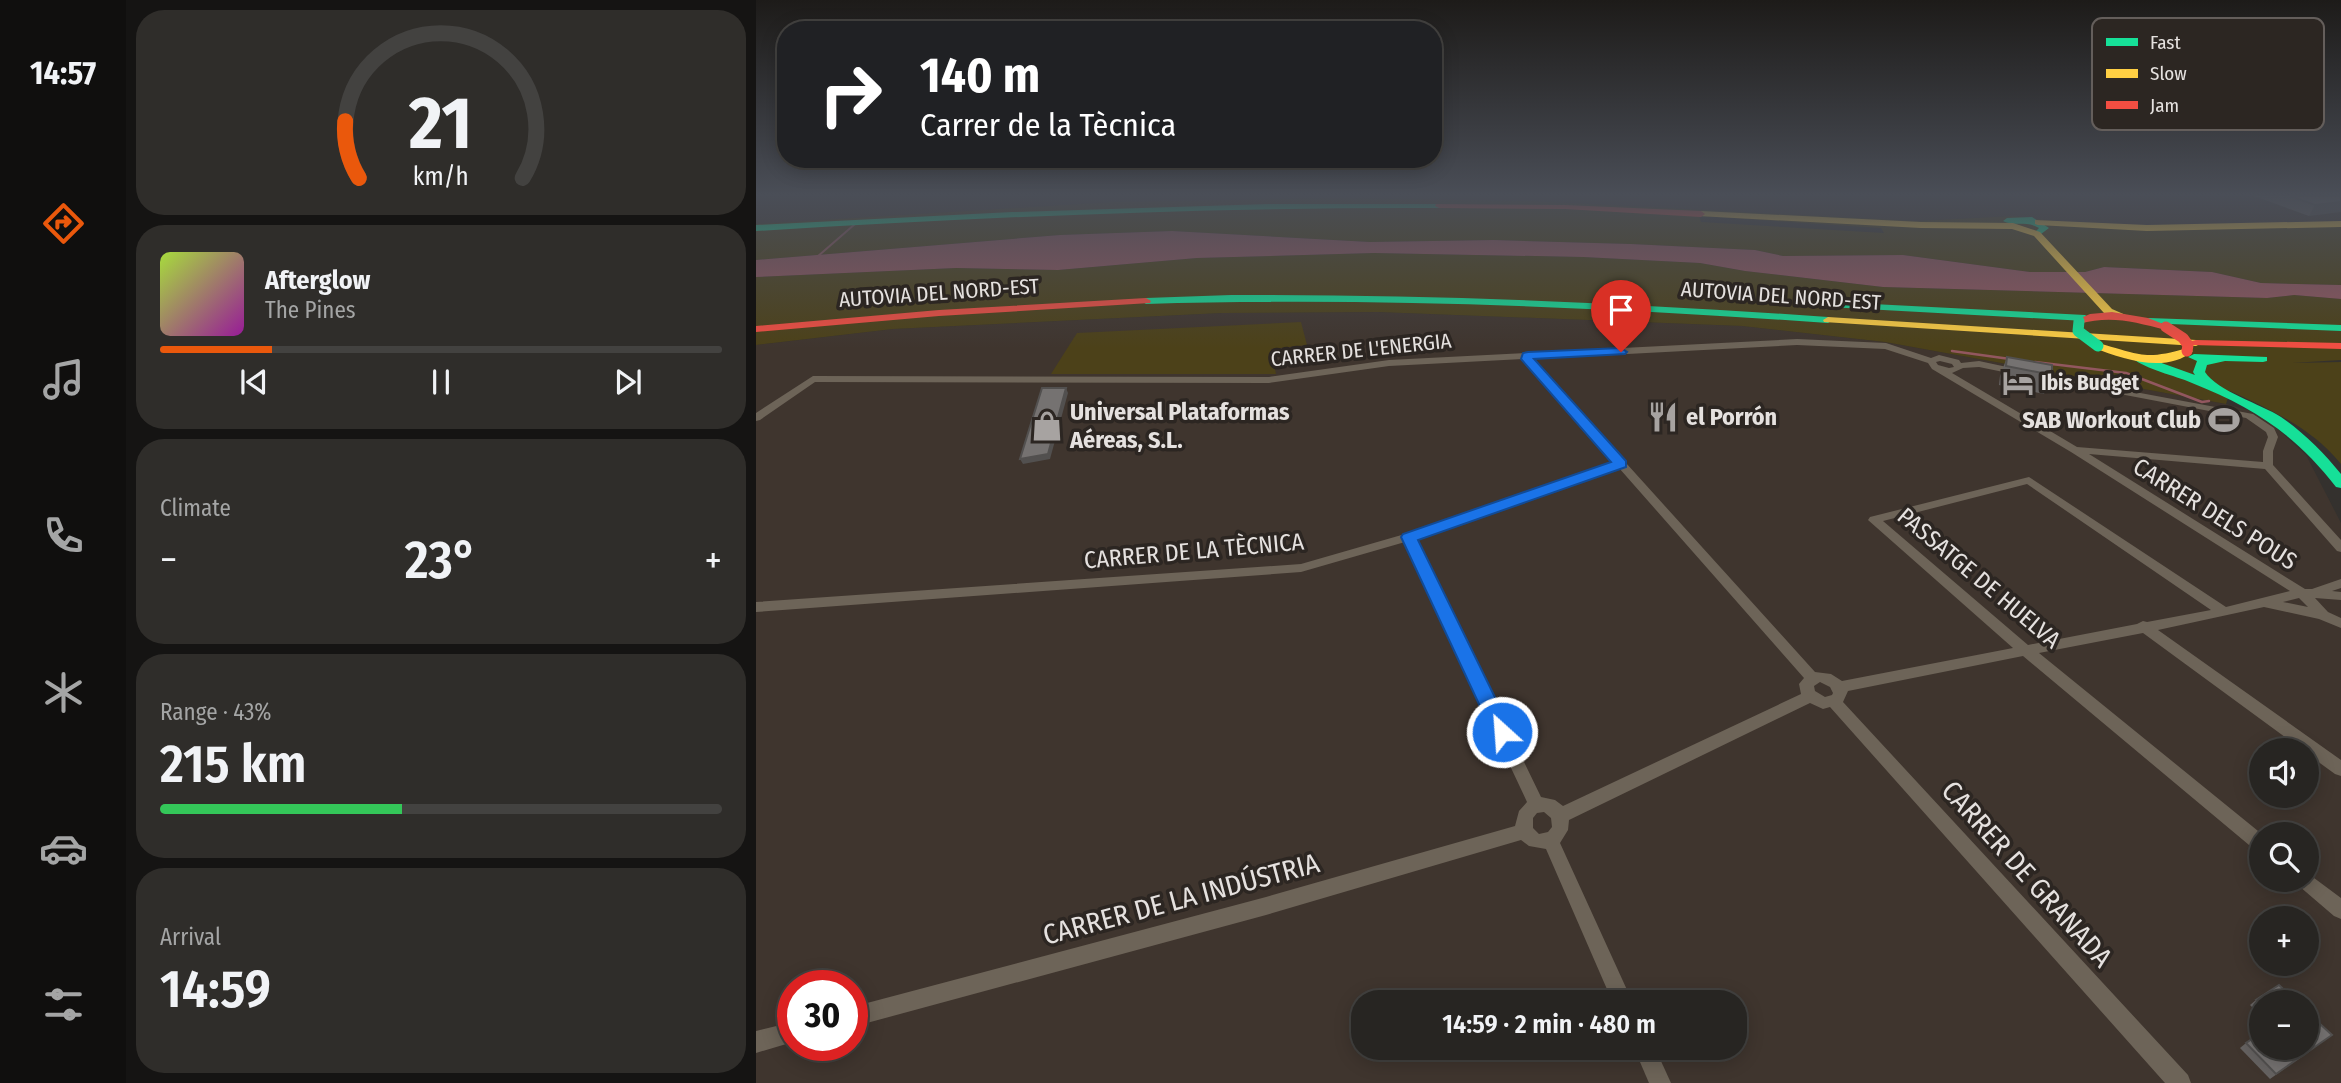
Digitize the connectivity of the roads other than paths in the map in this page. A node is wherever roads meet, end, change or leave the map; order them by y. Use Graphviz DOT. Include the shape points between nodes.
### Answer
graph roads {
  1 [pos="2047,247"];
  2 [pos="1654,298"];
  3 [pos="1705,311"];
  4 [pos="2111,314"];
  5 [pos="756,320"];
  6 [pos="2082,320"];
  7 [pos="2149,321"];
  8 [pos="756,328"];
  9 [pos="2341,328"];
  10 [pos="2341,337"];
  11 [pos="2341,346"];
  12 [pos="1912,353"];
  13 [pos="2116,353"];
  14 [pos="2178,355"];
  15 [pos="2341,355"];
  16 [pos="1528,356"];
  17 [pos="1944,358"];
  18 [pos="2138,358"];
  19 [pos="2230,359"];
  20 [pos="1931,361"];
  21 [pos="1958,368"];
  22 [pos="1939,369"];
  23 [pos="2179,374"];
  24 [pos="1963,382"];
  25 [pos="2221,391"];
  26 [pos="756,418"];
  27 [pos="2075,450"];
  28 [pos="1620,464"];
  29 [pos="2268,466"];
  30 [pos="2341,484"];
  31 [pos="1409,537"];
  32 [pos="2341,548"];
  33 [pos="2341,583"];
  34 [pos="2306,594"];
  35 [pos="2341,596"];
  36 [pos="2265,603"];
  37 [pos="756,607"];
  38 [pos="2224,612"];
  39 [pos="2324,616"];
  40 [pos="2341,621"];
  41 [pos="2143,626"];
  42 [pos="2025,650"];
  43 [pos="1812,678"];
  44 [pos="1837,694"];
  45 [pos="1810,696"];
  46 [pos="2341,769"];
  47 [pos="1537,806"];
  48 [pos="1560,816"];
  49 [pos="1524,831"];
  50 [pos="2249,834"];
  51 [pos="1550,839"];
  52 [pos="2319,892"];
  53 [pos="2341,910"];
  54 [pos="1617,990"];
  55 [pos="868,1013"];
  56 [pos="777,1036"];
  57 [pos="756,1042"];
  58 [pos="1649,1060"];
  59 [pos="1660,1083"];
  60 [pos="2180,1083"];
  1 -- 4 [label="main road"];
  2 -- 5 [label="main road, AUTOVIA DEL NORD-EST" via="1390,289 1200,291 982,301"];
  2 -- 6 [label="main road"];
  2 -- 10 [label="main road, AUTOVIA DEL NORD-EST" via="2070,328"];
  3 -- 8 [label="main road, AUTOVIA DEL NORD-EST" via="1485,299 1223,299 1012,308"];
  3 -- 11 [label="main road, AUTOVIA DEL NORD-EST" via="2058,337"];
  3 -- 13 [label="main road" via="1971,342"];
  4 -- 6 [label="main road"];
  4 -- 7 [label="main road"];
  6 -- 13 [label="main road, bridge" via="2076,328 2081,335"];
  7 -- 9 [label="main road"];
  7 -- 14 [label="main road, bridge" via="2186,341"];
  12 -- 16 [label="street, CARRER DE L'ENERGIA" via="1874,345 1797,342"];
  12 -- 17 [label="street, CARRER DE L'ENERGIA"];
  12 -- 20 [label="street, CARRER DE L'ENERGIA"];
  13 -- 18 [label="main road"];
  14 -- 18 [label="main road"];
  14 -- 19 [label="main road"];
  14 -- 23 [label="main road" via="2169,366"];
  15 -- 19 [label="main road"];
  16 -- 26 [label="street, CARRER DE L'ENERGIA" via="1389,363 1269,380 813,379"];
  16 -- 28 [label="street"];
  17 -- 20 [label="street"];
  17 -- 21 [label="street, CARRER DE L'ENERGIA" via="1956,362"];
  18 -- 23 [label="main road"];
  19 -- 25 [label="main road" via="2203,362 2199,372"];
  20 -- 22 [label="street, CARRER DE L'ENERGIA"];
  21 -- 22 [label="street, CARRER DE L'ENERGIA"];
  21 -- 24 [label="street"];
  21 -- 29 [label="street, CARRER DE L'ENERGIA" via="1979,365 2239,413 2270,430"];
  22 -- 24 [label="street, CARRER DELS POUS"];
  23 -- 25 [label="main road"];
  24 -- 27 [label="street, CARRER DELS POUS"];
  25 -- 30 [label="main road" via="2307,440"];
  27 -- 29 [label="street"];
  27 -- 34 [label="street, CARRER DELS POUS"];
  28 -- 31 [label="street, CARRER DE LA TÈCNICA"];
  28 -- 43 [label="street"];
  29 -- 32 [label="street"];
  31 -- 37 [label="street, CARRER DE LA TÈCNICA" via="1301,568"];
  31 -- 47 [label="street"];
  33 -- 34 [label="street"];
  34 -- 35 [label="street"];
  34 -- 36 [label="street"];
  34 -- 39 [label="street"];
  36 -- 38 [label="street"];
  36 -- 39 [label="street"];
  38 -- 41 [label="street"];
  38 -- 42 [label="street, PASSATGE DE HUELVA" via="2029,480 1874,520"];
  39 -- 40 [label="street"];
  41 -- 42 [label="street"];
  41 -- 46 [label="street"];
  42 -- 44 [label="street"];
  42 -- 50 [label="street, PASSATGE DE HUELVA"];
  43 -- 44 [label="street" via="1828,678"];
  43 -- 45 [label="street" via="1805,685"];
  44 -- 45 [label="street" via="1823,702"];
  44 -- 60 [label="street, CARRER DE GRANADA"];
  45 -- 48 [label="street"];
  47 -- 48 [label="street" via="1550,807"];
  47 -- 49 [label="street" via="1524,815"];
  48 -- 51 [label="street" via="1560,830"];
  49 -- 51 [label="street" via="1534,840"];
  49 -- 55 [label="street, CARRER DE LA INDÚSTRIA"];
  51 -- 54 [label="street"];
  52 -- 53 [label="street"];
  56 -- 57 [label="street"];
  58 -- 59 [label="street"];
}
